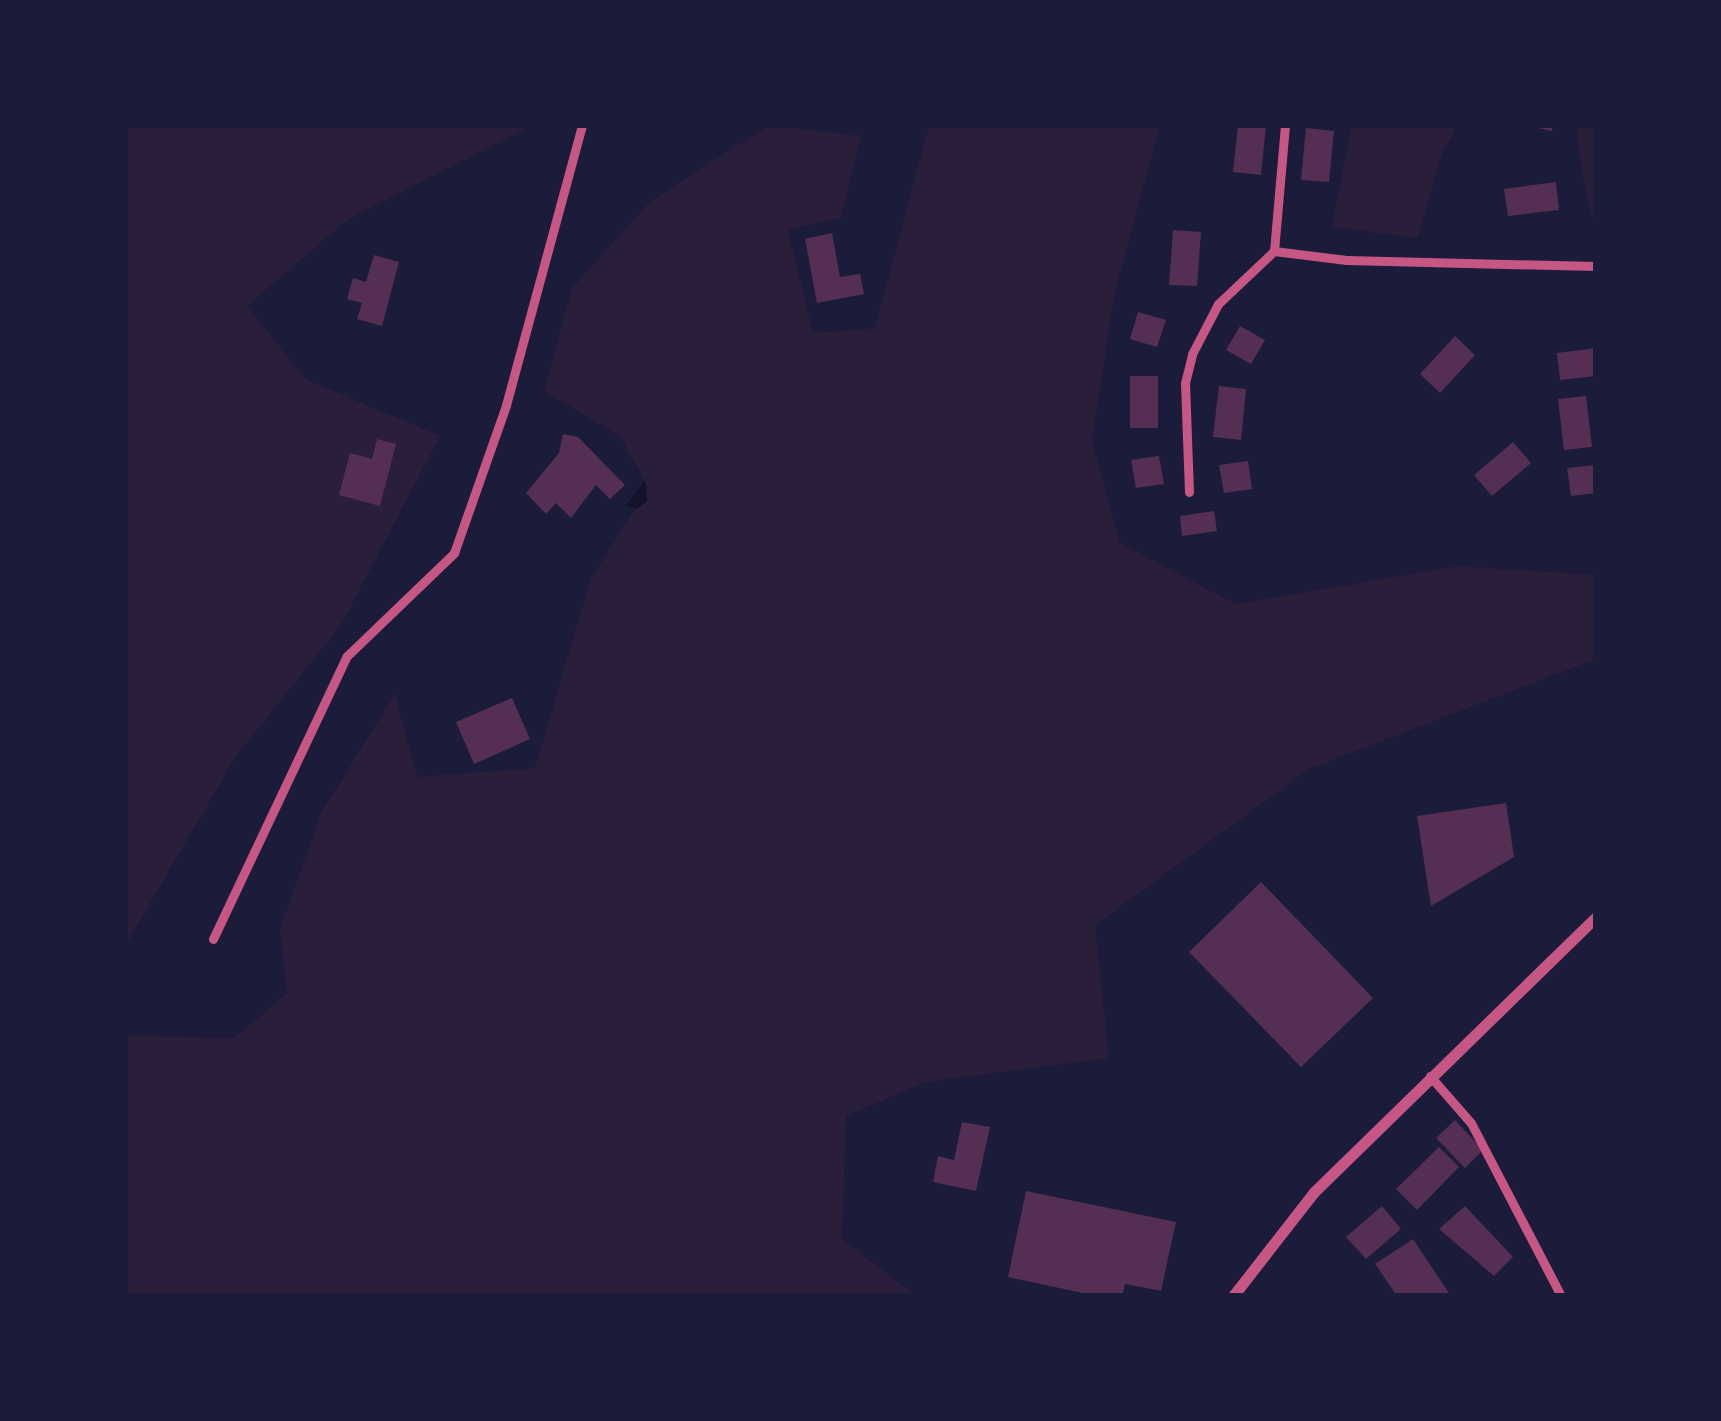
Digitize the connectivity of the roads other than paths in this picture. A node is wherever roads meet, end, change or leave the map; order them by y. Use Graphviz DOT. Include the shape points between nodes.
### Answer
graph roads {
  1 [pos="582,125"];
  2 [pos="1286,125"];
  3 [pos="1274,250"];
  4 [pos="1596,266"];
  5 [pos="1189,492"];
  6 [pos="1596,917"];
  7 [pos="213,939"];
  8 [pos="1430,1076"];
  9 [pos="1232,1296"];
  10 [pos="1560,1296"];
  1 -- 7 [label="street" via="506,405 454,553 347,656"];
  2 -- 3 [label="street"];
  3 -- 4 [label="street" via="1346,260"];
  3 -- 5 [label="street" via="1218,304 1192,354 1185,383"];
  6 -- 8 [label="street"];
  8 -- 9 [label="street" via="1314,1192"];
  8 -- 10 [label="street" via="1471,1123"];
}
